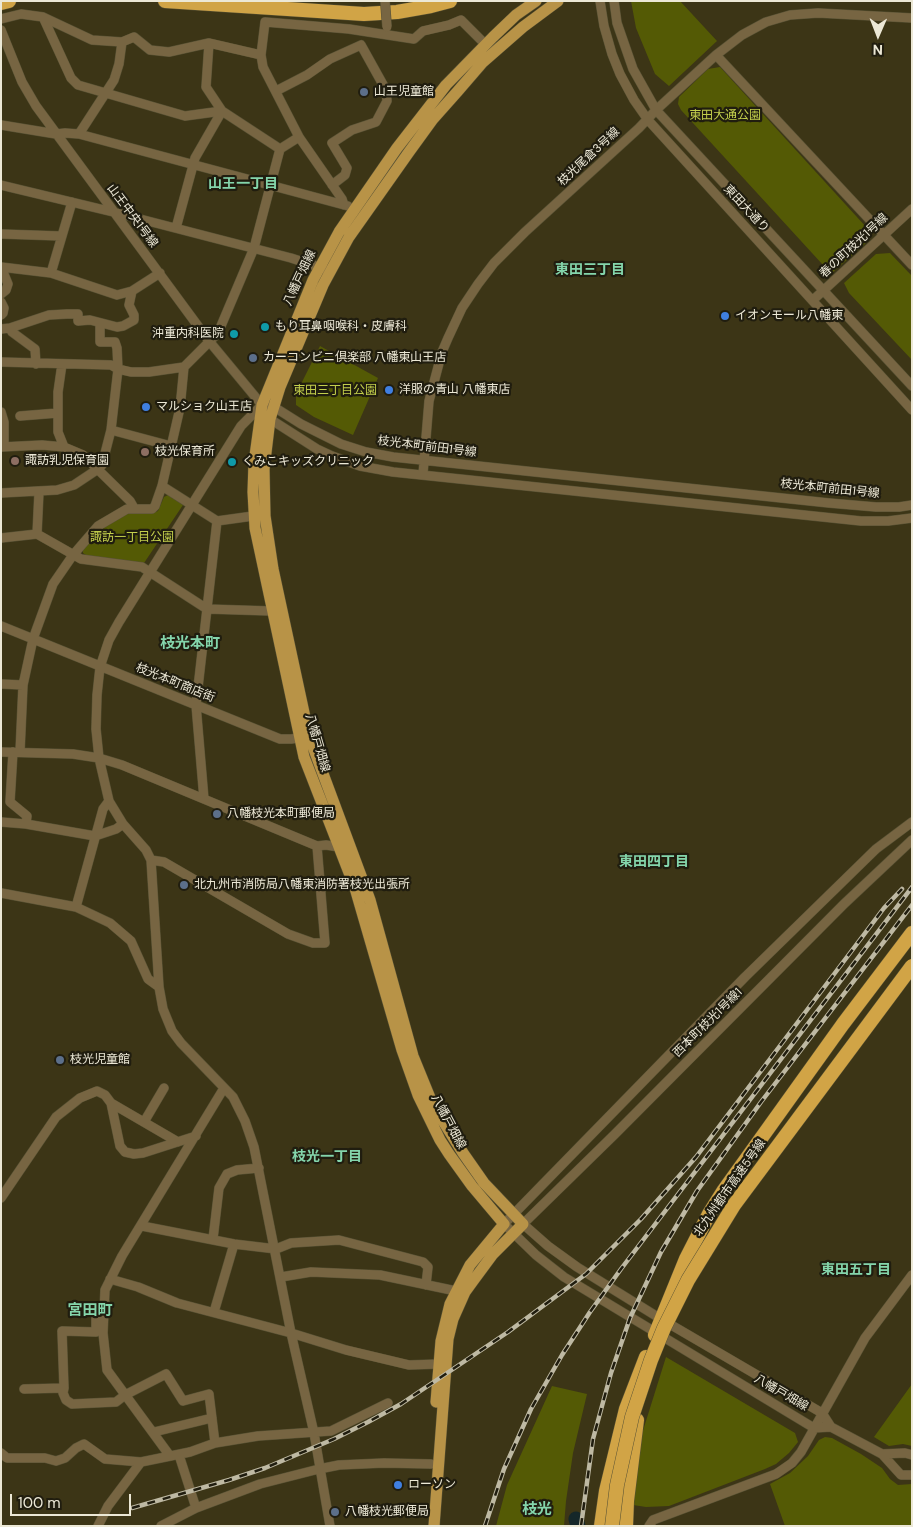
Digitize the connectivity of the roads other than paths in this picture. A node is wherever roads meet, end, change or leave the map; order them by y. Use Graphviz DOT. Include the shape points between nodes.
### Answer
graph roads {
  1 [pos="9,1"];
  2 [pos="165,1"];
  3 [pos="291,1"];
  4 [pos="385,1"];
  5 [pos="408,1"];
  6 [pos="450,1"];
  7 [pos="536,1"];
  8 [pos="558,1"];
  9 [pos="600,1"];
  10 [pos="614,1"];
  11 [pos="1,3"];
  12 [pos="44,17"];
  13 [pos="912,18"];
  14 [pos="1,19"];
  15 [pos="387,27"];
  16 [pos="349,29"];
  17 [pos="1,30"];
  18 [pos="122,42"];
  19 [pos="208,43"];
  20 [pos="485,44"];
  21 [pos="362,45"];
  22 [pos="262,55"];
  23 [pos="716,55"];
  24 [pos="276,91"];
  25 [pos="105,94"];
  26 [pos="656,110"];
  27 [pos="222,112"];
  28 [pos="648,120"];
  29 [pos="1,125"];
  30 [pos="56,134"];
  31 [pos="79,134"];
  32 [pos="299,136"];
  33 [pos="280,149"];
  34 [pos="193,164"];
  35 [pos="1,185"];
  36 [pos="270,185"];
  37 [pos="332,186"];
  38 [pos="72,202"];
  39 [pos="354,209"];
  40 [pos="912,209"];
  41 [pos="113,212"];
  42 [pos="176,228"];
  43 [pos="1,234"];
  44 [pos="61,236"];
  45 [pos="884,236"];
  46 [pos="254,248"];
  47 [pos="912,265"];
  48 [pos="1,267"];
  49 [pos="325,268"];
  50 [pos="51,273"];
  51 [pos="160,273"];
  52 [pos="132,291"];
  53 [pos="824,291"];
  54 [pos="1,294"];
  55 [pos="813,300"];
  56 [pos="1,302"];
  57 [pos="1,315"];
  58 [pos="100,323"];
  59 [pos="6,328"];
  60 [pos="209,341"];
  61 [pos="1,362"];
  62 [pos="36,364"];
  63 [pos="62,364"];
  64 [pos="184,367"];
  65 [pos="118,369"];
  66 [pos="912,386"];
  67 [pos="262,405"];
  68 [pos="274,407"];
  69 [pos="912,410"];
  70 [pos="1,412"];
  71 [pos="58,413"];
  72 [pos="20,416"];
  73 [pos="270,419"];
  74 [pos="111,430"];
  75 [pos="171,446"];
  76 [pos="3,447"];
  77 [pos="64,447"];
  78 [pos="423,459"];
  79 [pos="98,469"];
  80 [pos="423,474"];
  81 [pos="162,486"];
  82 [pos="39,492"];
  83 [pos="1,493"];
  84 [pos="192,505"];
  85 [pos="912,505"];
  86 [pos="134,508"];
  87 [pos="253,516"];
  88 [pos="912,518"];
  89 [pos="217,521"];
  90 [pos="37,534"];
  91 [pos="1,538"];
  92 [pos="73,555"];
  93 [pos="149,571"];
  94 [pos="207,609"];
  95 [pos="272,611"];
  96 [pos="1,626"];
  97 [pos="33,638"];
  98 [pos="100,666"];
  99 [pos="1,684"];
  100 [pos="23,685"];
  101 [pos="196,705"];
  102 [pos="304,737"];
  103 [pos="1,752"];
  104 [pos="17,752"];
  105 [pos="99,758"];
  106 [pos="204,798"];
  107 [pos="110,801"];
  108 [pos="1,822"];
  109 [pos="912,822"];
  110 [pos="26,824"];
  111 [pos="123,824"];
  112 [pos="95,836"];
  113 [pos="912,840"];
  114 [pos="317,846"];
  115 [pos="339,847"];
  116 [pos="152,860"];
  117 [pos="832,892"];
  118 [pos="1,893"];
  119 [pos="844,904"];
  120 [pos="76,907"];
  121 [pos="912,933"];
  122 [pos="912,946"];
  123 [pos="912,966"];
  124 [pos="158,987"];
  125 [pos="164,1088"];
  126 [pos="224,1088"];
  127 [pos="112,1103"];
  128 [pos="144,1122"];
  129 [pos="196,1136"];
  130 [pos="178,1142"];
  131 [pos="259,1168"];
  132 [pos="728,1191"];
  133 [pos="1,1198"];
  134 [pos="513,1214"];
  135 [pos="504,1224"];
  136 [pos="523,1224"];
  137 [pos="142,1226"];
  138 [pos="513,1233"];
  139 [pos="212,1239"];
  140 [pos="234,1244"];
  141 [pos="276,1250"];
  142 [pos="912,1274"];
  143 [pos="281,1277"];
  144 [pos="110,1279"];
  145 [pos="426,1285"];
  146 [pos="456,1290"];
  147 [pos="104,1302"];
  148 [pos="214,1312"];
  149 [pos="666,1322"];
  150 [pos="291,1333"];
  151 [pos="660,1336"];
  152 [pos="438,1364"];
  153 [pos="64,1388"];
  154 [pos="24,1389"];
  155 [pos="125,1395"];
  156 [pos="388,1403"];
  157 [pos="632,1411"];
  158 [pos="822,1413"];
  159 [pos="212,1418"];
  160 [pos="831,1427"];
  161 [pos="814,1428"];
  162 [pos="154,1432"];
  163 [pos="314,1433"];
  164 [pos="215,1442"];
  165 [pos="1,1453"];
  166 [pos="623,1454"];
  167 [pos="882,1454"];
  168 [pos="912,1454"];
  169 [pos="174,1456"];
  170 [pos="141,1462"];
  171 [pos="431,1464"];
  172 [pos="319,1469"];
  173 [pos="912,1475"];
  174 [pos="196,1508"];
  175 [pos="98,1526"];
  176 [pos="161,1526"];
  177 [pos="330,1526"];
  178 [pos="426,1526"];
  179 [pos="434,1526"];
  180 [pos="601,1526"];
  181 [pos="612,1526"];
  182 [pos="616,1526"];
  183 [pos="626,1526"];
  184 [pos="649,1526"];
  1 -- 11 [label="highway"];
  2 -- 6 [label="highway" via="364,14 397,12"];
  3 -- 5 [label="highway" via="362,5"];
  4 -- 15 [label="street, bridge"];
  7 -- 20 [label="main road, 八幡戸畑線"];
  8 -- 39 [label="main road, 八幡戸畑線" via="483,62"];
  9 -- 28 [label="street, 東田大通り" via="614,60"];
  10 -- 26 [label="street, 東田大通り" via="617,23 633,69"];
  12 -- 14 [label="street" via="21,14"];
  12 -- 18 [label="street" via="92,40"];
  12 -- 25 [label="street" via="72,78 78,85"];
  13 -- 23 [label="street, 枝光尾倉3号線" via="818,13 790,15 766,22"];
  16 -- 20 [label="street" via="414,39 423,31 461,20"];
  16 -- 21 [label="street"];
  16 -- 22 [label="street" via="264,22"];
  17 -- 30 [label="street, 山王中央1号線" via="22,82"];
  18 -- 19 [label="street" via="134,37 150,50 170,52"];
  18 -- 25 [label="street" via="114,80"];
  19 -- 22 [label="street"];
  19 -- 27 [label="street" via="206,87"];
  20 -- 39 [label="main road, 八幡戸畑線" via="422,114"];
  21 -- 24 [label="street" via="330,59"];
  21 -- 37 [label="street" via="386,90 387,101 376,122 352,130 332,143 347,168 345,175"];
  22 -- 24 [label="street" via="263,68"];
  23 -- 26 [label="street, 枝光尾倉3号線"];
  23 -- 45 [label="street"];
  24 -- 32 [label="street"];
  25 -- 27 [label="street" via="185,116"];
  25 -- 31 [label="street"];
  26 -- 28 [label="street, 枝光尾倉3号線"];
  26 -- 53 [label="street, 東田大通り"];
  27 -- 33 [label="street"];
  27 -- 34 [label="street"];
  28 -- 55 [label="street, 東田大通り"];
  28 -- 78 [label="street, 枝光尾倉3号線" via="525,232 494,264 462,308 442,352 429,401"];
  29 -- 30 [label="street"];
  30 -- 31 [label="street"];
  30 -- 41 [label="street, 山王中央1号線"];
  31 -- 34 [label="street"];
  32 -- 33 [label="street"];
  32 -- 37 [label="street"];
  33 -- 36 [label="street"];
  34 -- 36 [label="street"];
  34 -- 42 [label="street"];
  35 -- 38 [label="street"];
  36 -- 39 [label="street"];
  36 -- 46 [label="street"];
  37 -- 39 [label="street"];
  38 -- 41 [label="street"];
  38 -- 44 [label="street"];
  39 -- 49 [label="main road, 八幡戸畑線"];
  40 -- 45 [label="street, 春の町枝光1号線"];
  41 -- 42 [label="street"];
  41 -- 51 [label="street, 山王中央1号線"];
  42 -- 46 [label="street"];
  43 -- 44 [label="street"];
  44 -- 50 [label="street"];
  45 -- 47 [label="street"];
  45 -- 53 [label="street, 春の町枝光1号線"];
  46 -- 49 [label="street"];
  46 -- 60 [label="street" via="218,333"];
  48 -- 50 [label="street"];
  48 -- 54 [label="street" via="8,284"];
  49 -- 67 [label="main road, 八幡戸畑線" via="286,342"];
  49 -- 68 [label="main road, 八幡戸畑線"];
  50 -- 52 [label="street" via="117,295"];
  51 -- 52 [label="street"];
  51 -- 60 [label="street, 山王中央1号線"];
  52 -- 58 [label="street" via="129,306 134,320 124,326"];
  53 -- 55 [label="street, 春の町枝光1号線"];
  53 -- 66 [label="street, 東田大通り"];
  55 -- 69 [label="street, 東田大通り"];
  56 -- 57 [label="street" via="4,313"];
  58 -- 59 [label="street" via="78,321 78,314 67,314 49,315"];
  58 -- 65 [label="street" via="100,342 115,342 118,348"];
  59 -- 62 [label="street" via="34,349"];
  60 -- 64 [label="street"];
  60 -- 67 [label="street, 山王中央1号線"];
  61 -- 62 [label="street"];
  62 -- 63 [label="street"];
  63 -- 65 [label="street" via="111,365"];
  63 -- 71 [label="street"];
  64 -- 65 [label="street" via="149,372"];
  64 -- 75 [label="street" via="180,408"];
  65 -- 74 [label="street"];
  67 -- 68 [label="street, 枝光本町前田1号線"];
  67 -- 73 [label="street"];
  67 -- 84 [label="street" via="241,426"];
  67 -- 87 [label="main road, 八幡戸畑線" via="254,463"];
  68 -- 73 [label="main road, 八幡戸畑線"];
  68 -- 78 [label="street, 枝光本町前田1号線" via="341,444 393,457"];
  70 -- 76 [label="street"];
  71 -- 72 [label="street"];
  71 -- 77 [label="street" via="58,432"];
  73 -- 80 [label="street" via="317,449 342,460 393,472"];
  73 -- 102 [label="main road, 八幡戸畑線" via="264,469 265,516"];
  74 -- 75 [label="street"];
  74 -- 79 [label="street" via="102,465"];
  75 -- 81 [label="street"];
  76 -- 77 [label="street"];
  77 -- 79 [label="street" via="83,455"];
  78 -- 80 [label="street, 枝光尾倉3号線"];
  78 -- 85 [label="street, 枝光本町前田1号線" via="876,507"];
  79 -- 82 [label="street" via="74,485"];
  79 -- 86 [label="street"];
  80 -- 88 [label="street" via="861,521"];
  81 -- 84 [label="street"];
  81 -- 86 [label="street" via="152,509"];
  82 -- 83 [label="street"];
  82 -- 90 [label="street"];
  84 -- 89 [label="street"];
  84 -- 93 [label="street"];
  86 -- 92 [label="street" via="98,526"];
  87 -- 89 [label="street"];
  87 -- 95 [label="main road, 八幡戸畑線"];
  89 -- 94 [label="street"];
  90 -- 91 [label="street"];
  90 -- 92 [label="street"];
  92 -- 93 [label="street"];
  92 -- 97 [label="street" via="53,584"];
  93 -- 94 [label="street"];
  93 -- 98 [label="street" via="119,622"];
  94 -- 95 [label="street"];
  94 -- 101 [label="street"];
  95 -- 102 [label="main road, 八幡戸畑線"];
  96 -- 97 [label="street, 枝光本町商店街"];
  97 -- 98 [label="street, 枝光本町商店街"];
  97 -- 100 [label="street"];
  98 -- 101 [label="street, 枝光本町商店街"];
  98 -- 105 [label="street" via="96,729"];
  99 -- 100 [label="street"];
  100 -- 104 [label="street"];
  101 -- 102 [label="street, 枝光本町商店街" via="280,739"];
  101 -- 106 [label="street"];
  102 -- 115 [label="main road, 八幡戸畑線" via="304,757"];
  102 -- 134 [label="main road, 八幡戸畑線" via="351,845 381,935 407,1038 427,1091 473,1168"];
  103 -- 104 [label="street"];
  104 -- 105 [label="street"];
  104 -- 110 [label="street" via="10,802 26,816"];
  105 -- 106 [label="street"];
  105 -- 107 [label="street"];
  106 -- 114 [label="street"];
  107 -- 111 [label="street"];
  107 -- 112 [label="street" via="103,809"];
  108 -- 110 [label="street"];
  109 -- 117 [label="street, 西本町枝光1号線1" via="876,849"];
  110 -- 112 [label="street"];
  111 -- 112 [label="street"];
  111 -- 116 [label="street"];
  112 -- 120 [label="street"];
  113 -- 119 [label="street, 西本町枝光1号線1"];
  114 -- 115 [label="street"];
  114 -- 116 [label="street" via="325,943 313,943 288,934 164,862"];
  115 -- 135 [label="main road, 八幡戸畑線" via="365,920 418,1095 449,1154"];
  116 -- 124 [label="street"];
  117 -- 119 [label="street"];
  117 -- 134 [label="street, 西本町枝光1号線1"];
  118 -- 120 [label="street"];
  119 -- 136 [label="street, 西本町枝光1号線1"];
  120 -- 124 [label="street" via="110,922 131,941 148,979"];
  121 -- 132 [label="highway" via="843,1024"];
  122 -- 132 [label="highway"];
  123 -- 166 [label="highway, 北九州都市高速5号線, bridge" via="709,1243 668,1320 651,1360"];
  124 -- 126 [label="street" via="172,1031"];
  125 -- 128 [label="street"];
  126 -- 129 [label="street"];
  126 -- 131 [label="street" via="245,1121"];
  127 -- 128 [label="street"];
  127 -- 130 [label="street" via="120,1146 125,1152 143,1153"];
  127 -- 133 [label="street" via="98,1091 80,1098 56,1117"];
  128 -- 130 [label="street"];
  129 -- 130 [label="street"];
  129 -- 137 [label="street"];
  131 -- 139 [label="street" via="227,1174 219,1188"];
  131 -- 141 [label="street"];
  132 -- 149 [label="highway"];
  134 -- 135 [label="street, 西本町枝光1号線1"];
  134 -- 136 [label="main road, 八幡戸畑線"];
  135 -- 138 [label="street, 八幡戸畑線"];
  135 -- 146 [label="main road" via="470,1265"];
  136 -- 138 [label="main road"];
  136 -- 149 [label="street, 八幡戸畑線" via="570,1262"];
  137 -- 139 [label="street"];
  137 -- 144 [label="street"];
  138 -- 151 [label="street, 八幡戸畑線" via="564,1277"];
  138 -- 179 [label="main road" via="472,1281 453,1319 448,1339"];
  139 -- 140 [label="street"];
  140 -- 141 [label="street"];
  140 -- 148 [label="street"];
  141 -- 143 [label="street"];
  141 -- 145 [label="street" via="291,1243 339,1240 423,1262 428,1267"];
  142 -- 158 [label="street" via="865,1338"];
  143 -- 145 [label="street" via="311,1272 380,1275"];
  143 -- 150 [label="street"];
  144 -- 147 [label="street"];
  144 -- 148 [label="street" via="177,1303"];
  145 -- 146 [label="street"];
  146 -- 152 [label="main road" via="443,1327"];
  147 -- 153 [label="street" via="96,1316 96,1332 62,1330"];
  147 -- 155 [label="street" via="107,1370"];
  148 -- 150 [label="street"];
  149 -- 151 [label="highway"];
  149 -- 158 [label="street, 八幡戸畑線"];
  150 -- 152 [label="street" via="409,1365"];
  150 -- 163 [label="street"];
  151 -- 157 [label="highway" via="645,1388"];
  151 -- 161 [label="street, 八幡戸畑線"];
  152 -- 171 [label="main road"];
  153 -- 154 [label="street"];
  153 -- 155 [label="street" via="66,1400 72,1404 116,1402"];
  155 -- 159 [label="street" via="166,1374 183,1401 209,1394"];
  155 -- 162 [label="street"];
  156 -- 163 [label="street" via="331,1431"];
  157 -- 180 [label="highway" via="606,1491"];
  157 -- 183 [label="highway"];
  158 -- 160 [label="street, 八幡戸畑線"];
  158 -- 161 [label="street"];
  159 -- 162 [label="street"];
  159 -- 164 [label="street"];
  160 -- 161 [label="street, 八幡戸畑線"];
  160 -- 167 [label="street"];
  161 -- 184 [label="street" via="801,1452 776,1474 653,1520"];
  162 -- 169 [label="street"];
  163 -- 164 [label="street"];
  163 -- 172 [label="street"];
  164 -- 169 [label="street"];
  165 -- 170 [label="street" via="7,1458 56,1461 84,1444 105,1460"];
  166 -- 181 [label="highway, 北九州都市高速5号線, bridge"];
  166 -- 182 [label="highway, 北九州都市高速5号線, bridge"];
  167 -- 168 [label="street"];
  167 -- 173 [label="street" via="901,1475"];
  169 -- 170 [label="street"];
  169 -- 174 [label="street"];
  170 -- 175 [label="street" via="108,1506"];
  171 -- 172 [label="street" via="339,1465"];
  171 -- 178 [label="main road"];
  172 -- 174 [label="street" via="260,1484"];
  172 -- 177 [label="street"];
  174 -- 176 [label="street"];
}
